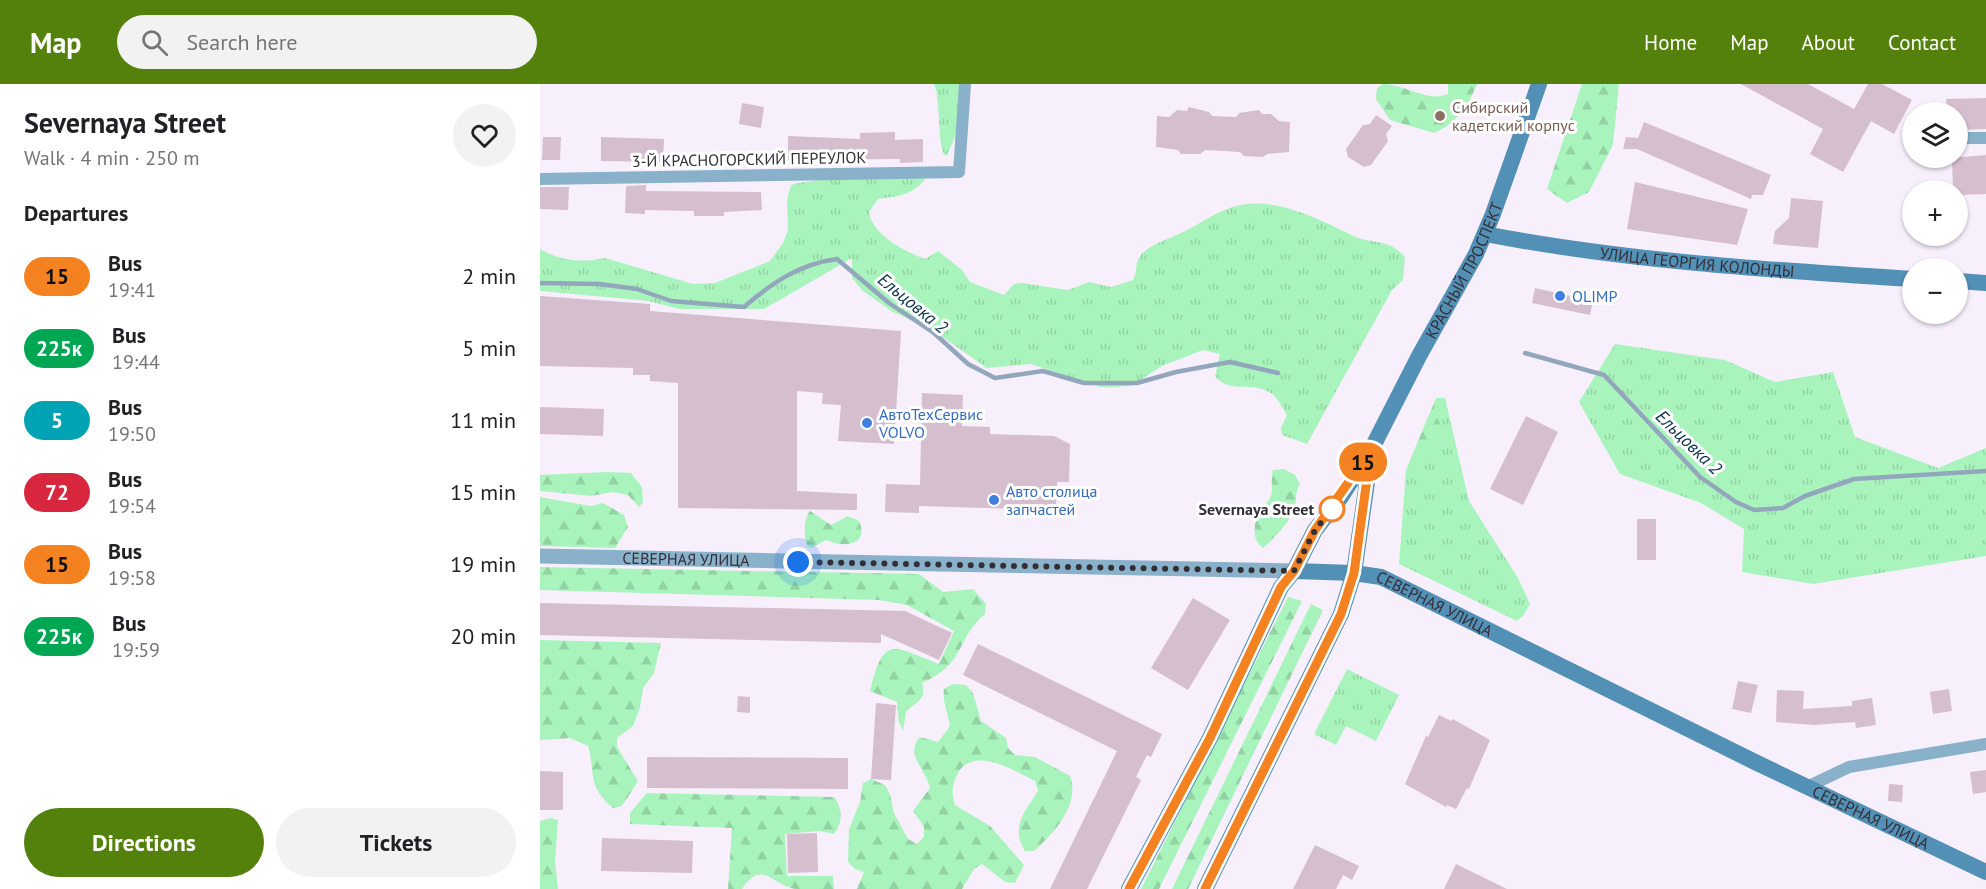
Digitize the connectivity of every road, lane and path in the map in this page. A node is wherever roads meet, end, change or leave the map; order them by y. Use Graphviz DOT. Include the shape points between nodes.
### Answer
graph roads {
  1 [pos="965,84"];
  2 [pos="1539,84"];
  3 [pos="1968,138"];
  4 [pos="1986,138"];
  5 [pos="540,179"];
  6 [pos="1485,234"];
  7 [pos="1902,278"];
  8 [pos="1968,282"];
  9 [pos="1986,283"];
  10 [pos="1371,450"];
  11 [pos="540,556"];
  12 [pos="1294,571"];
  13 [pos="1354,573"];
  14 [pos="1986,744"];
  15 [pos="1809,786"];
  16 [pos="1986,872"];
  17 [pos="1129,889"];
  18 [pos="1205,889"];
  1 -- 5 [label="street, 3-Й КРАСНОГОРСКИЙ ПЕРЕУЛОК" via="959,172"];
  2 -- 6 [label="main road, КРАСНЫЙ ПРОСПЕКТ"];
  3 -- 4 [label="street"];
  6 -- 7 [label="main road, УЛИЦА ГЕОРГИЯ КОЛОНДЫ" via="1652,259"];
  6 -- 10 [label="main road, КРАСНЫЙ ПРОСПЕКТ"];
  8 -- 9 [label="main road"];
  10 -- 12 [label="main road, КРАСНЫЙ ПРОСПЕКТ" via="1315,530"];
  10 -- 13 [label="main road, КРАСНЫЙ ПРОСПЕКТ"];
  11 -- 12 [label="street, СЕВЕРНАЯ УЛИЦА"];
  12 -- 13 [label="main road, СЕВЕРНАЯ УЛИЦА"];
  12 -- 17 [label="main road, КРАСНЫЙ ПРОСПЕКТ" via="1281,587 1210,738"];
  13 -- 15 [label="main road, СЕВЕРНАЯ УЛИЦА" via="1388,580 1655,714"];
  13 -- 18 [label="main road, КРАСНЫЙ ПРОСПЕКТ" via="1341,614"];
  14 -- 15 [label="street" via="1849,767"];
  15 -- 16 [label="main road, СЕВЕРНАЯ УЛИЦА"];
}
